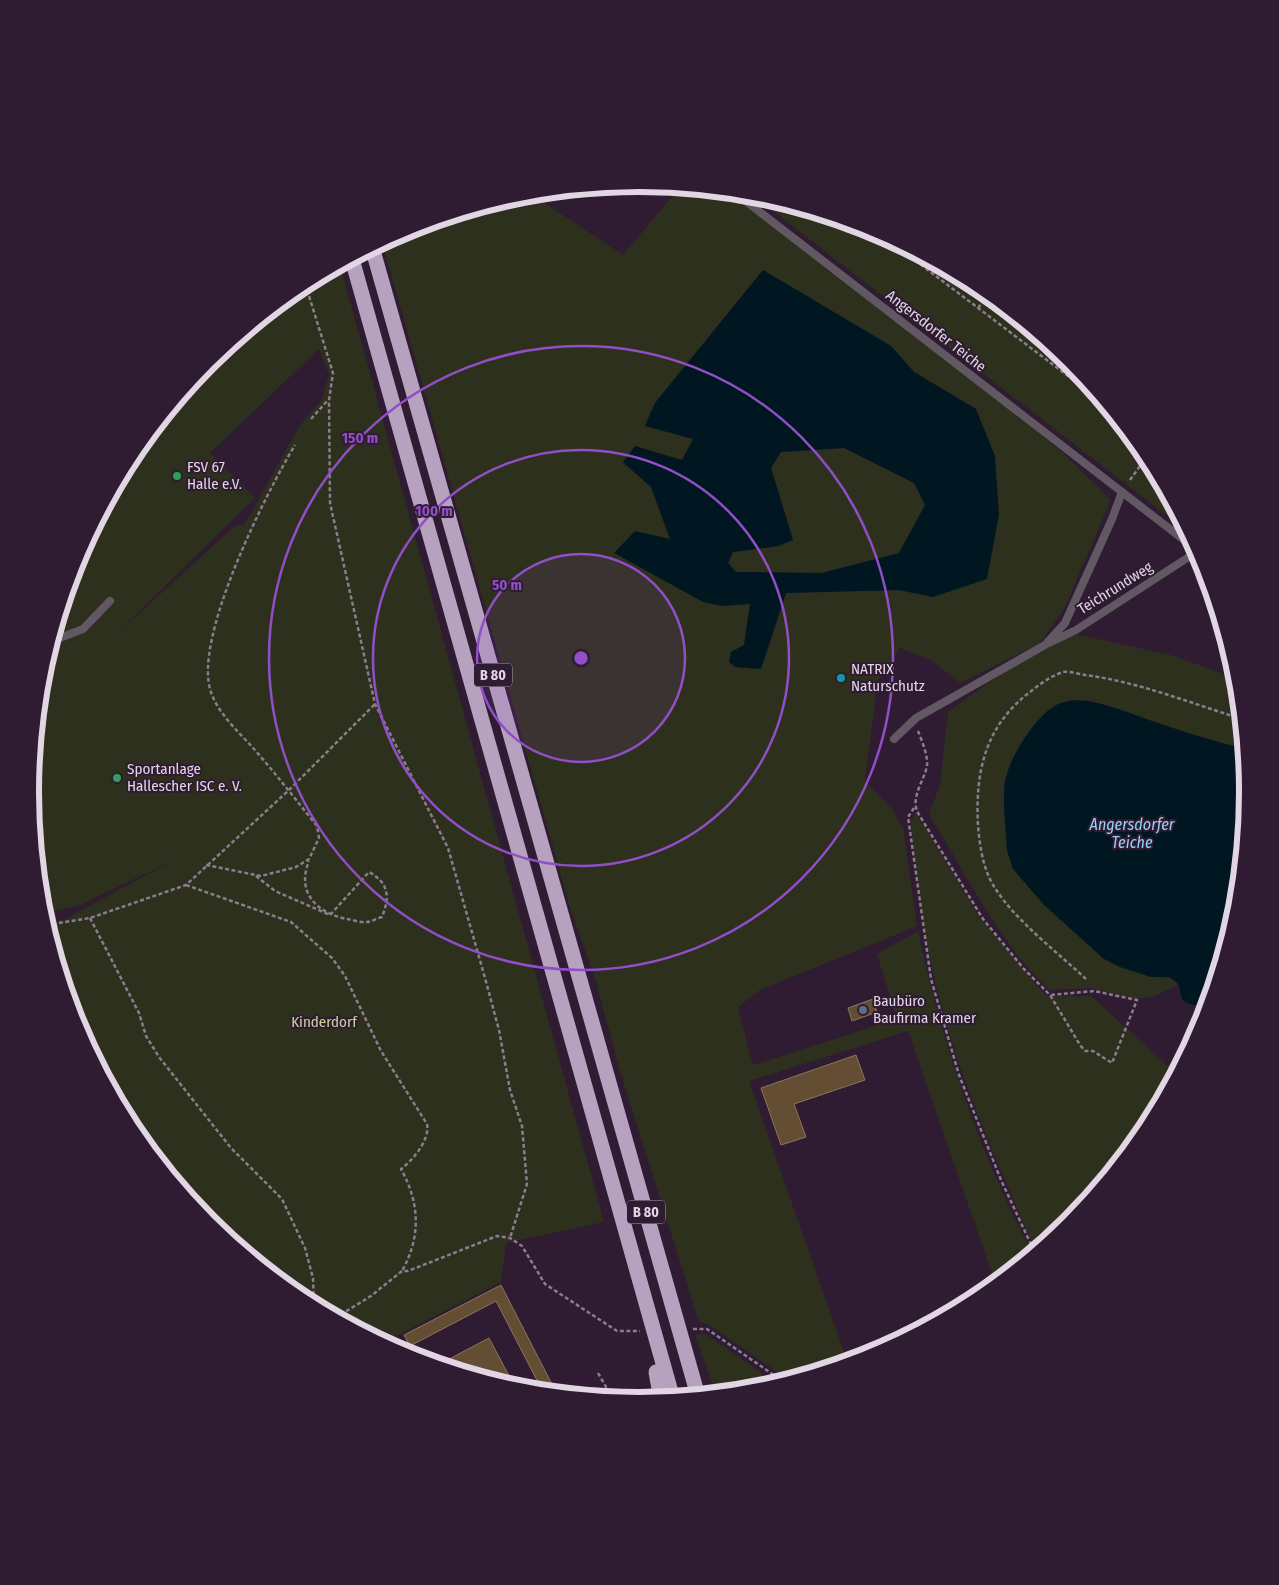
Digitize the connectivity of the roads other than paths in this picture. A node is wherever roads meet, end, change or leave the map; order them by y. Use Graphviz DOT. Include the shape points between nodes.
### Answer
graph roads {
  1 [pos="746,201"];
  2 [pos="374,254"];
  3 [pos="354,264"];
  4 [pos="1122,492"];
  5 [pos="1184,540"];
  6 [pos="1191,555"];
  7 [pos="110,601"];
  8 [pos="59,638"];
  9 [pos="1045,645"];
  10 [pos="894,738"];
  11 [pos="649,1324"];
  12 [pos="684,1345"];
  13 [pos="705,1389"];
  14 [pos="696,1390"];
  15 [pos="660,1392"];
  16 [pos="671,1392"];
  1 -- 4 [label="lane, Angersdorfer Teiche"];
  2 -- 12 [label="highway, B 80"];
  3 -- 11 [label="highway, B 80"];
  4 -- 5 [label="lane, Angersdorfer Teiche"];
  4 -- 9 [label="lane" via="1065,622"];
  6 -- 9 [label="lane, Teichrundweg" via="1076,630"];
  7 -- 8 [label="lane" via="82,629"];
  9 -- 10 [label="lane" via="914,720"];
  11 -- 15 [label="highway"];
  11 -- 16 [label="highway, B 80"];
  12 -- 13 [label="highway"];
  12 -- 14 [label="highway, B 80"];
}
